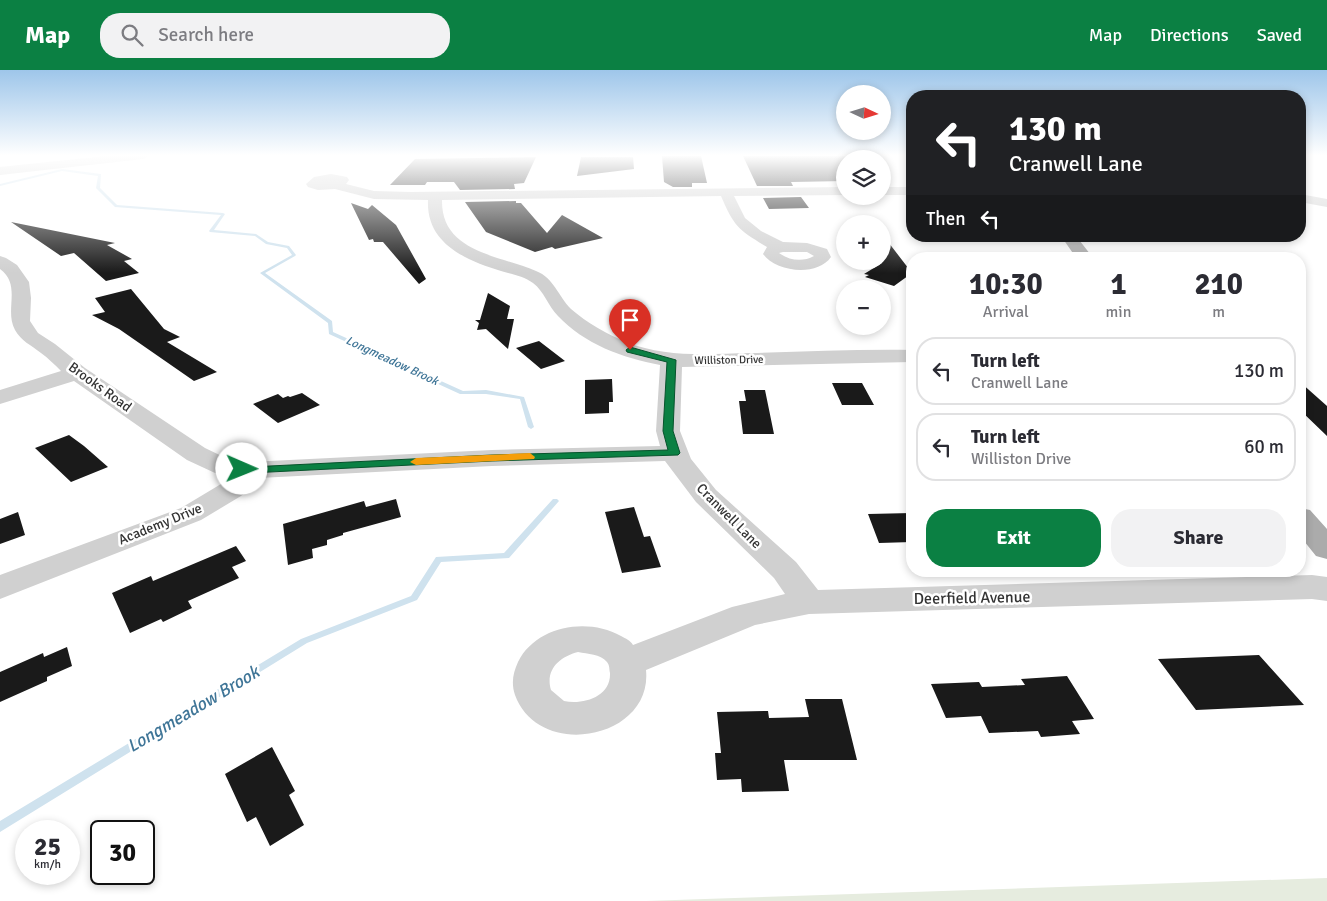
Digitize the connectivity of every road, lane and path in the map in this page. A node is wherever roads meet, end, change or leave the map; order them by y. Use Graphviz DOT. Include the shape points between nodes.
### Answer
graph roads {
  1 [pos="373,195"];
  2 [pos="524,195"];
  3 [pos="727,195"];
  4 [pos="435,196"];
  5 [pos="1306,198"];
  6 [pos="1327,203"];
  7 [pos="1073,242"];
  8 [pos="781,247"];
  9 [pos="1081,252"];
  10 [pos="0,261"];
  11 [pos="906,356"];
  12 [pos="672,360"];
  13 [pos="77,373"];
  14 [pos="0,397"];
  15 [pos="675,453"];
  16 [pos="250,470"];
  17 [pos="1306,524"];
  18 [pos="1327,549"];
  19 [pos="0,587"];
  20 [pos="1327,589"];
  21 [pos="809,602"];
  22 [pos="627,662"];
  1 -- 4 [label="street"];
  2 -- 4 [label="street"];
  3 -- 8 [label="street" via="743,226"];
  4 -- 12 [label="street, Williston Drive" via="438,224 456,243 490,262 538,279 568,315 600,337 643,354"];
  5 -- 6 [label="street"];
  7 -- 9 [label="main road"];
  10 -- 13 [label="street, Brooks Road" via="20,282 20,315 25,331"];
  11 -- 12 [label="street, Williston Drive"];
  12 -- 15 [label="street, Cranwell Lane" via="668,431"];
  13 -- 14 [label="street"];
  13 -- 16 [label="street, Brooks Road" via="196,454 224,467"];
  15 -- 16 [label="street"];
  15 -- 21 [label="street, Cranwell Lane" via="706,496 785,570"];
  16 -- 19 [label="street, Academy Drive" via="230,490 191,514"];
  17 -- 18 [label="main road"];
  20 -- 21 [label="street, Deerfield Avenue"];
  21 -- 22 [label="street, Deerfield Avenue" via="744,616"];
}
